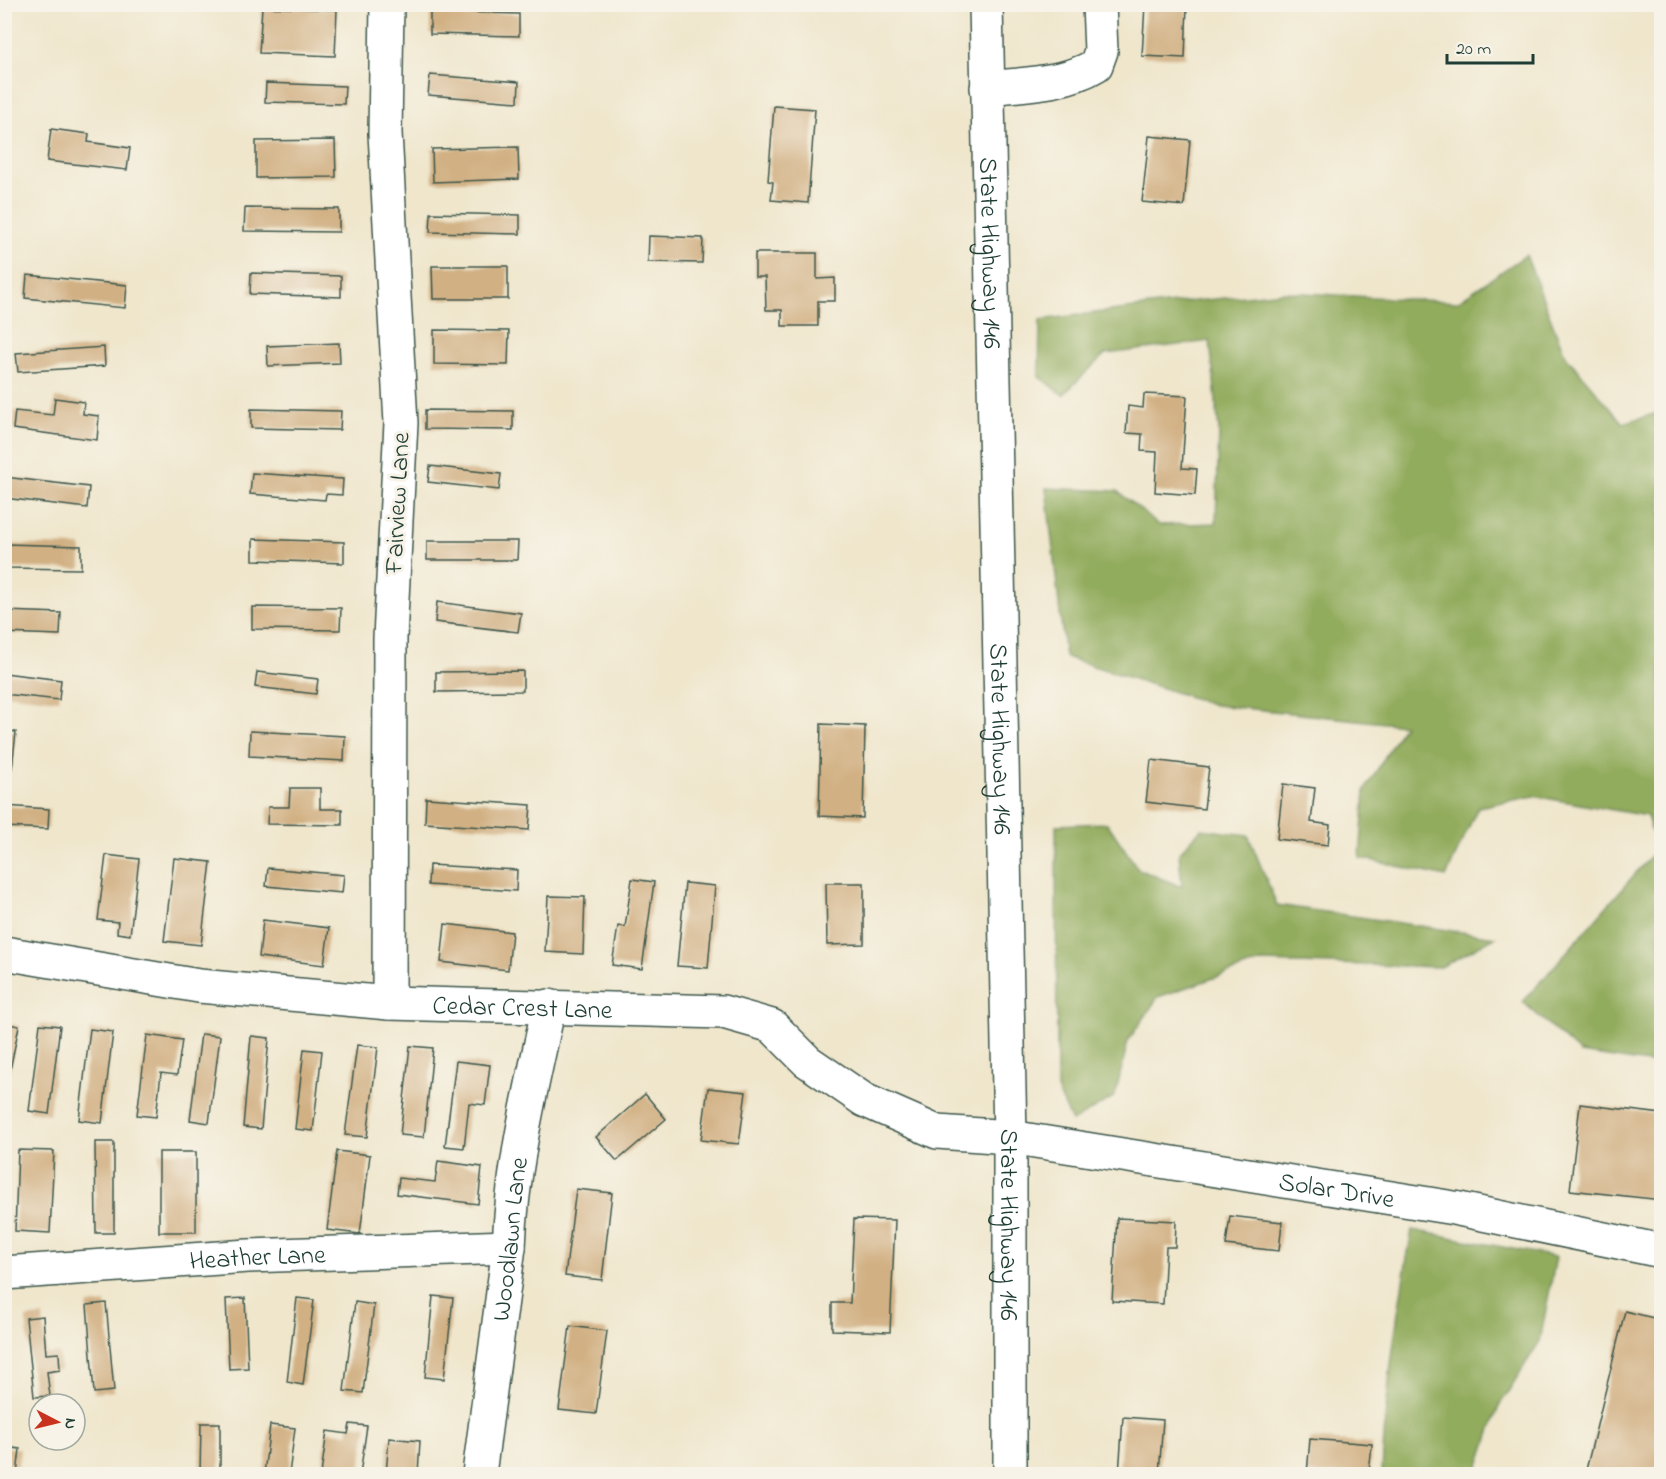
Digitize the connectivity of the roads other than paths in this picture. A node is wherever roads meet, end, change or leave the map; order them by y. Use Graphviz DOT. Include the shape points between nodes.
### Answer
graph roads {
  1 [pos="387,4"];
  2 [pos="986,4"];
  3 [pos="1100,4"];
  4 [pos="987,88"];
  5 [pos="4,953"];
  6 [pos="389,1003"];
  7 [pos="549,1006"];
  8 [pos="1010,1137"];
  9 [pos="509,1247"];
  10 [pos="1662,1251"];
  11 [pos="4,1273"];
  12 [pos="479,1474"];
  13 [pos="1010,1474"];
  1 -- 6 [label="street, Fairview Lane" via="385,133 400,423 390,638"];
  2 -- 4 [label="street, State Highway 146"];
  3 -- 4 [label="street" via="1101,51 1096,65 1085,72 1052,80"];
  4 -- 8 [label="street, State Highway 146"];
  5 -- 6 [label="street, Cedar Crest Lane" via="199,986"];
  6 -- 7 [label="street, Cedar Crest Lane"];
  7 -- 8 [label="street, Cedar Crest Lane" via="723,1012 772,1026 807,1060 864,1100 926,1128"];
  7 -- 9 [label="street, Woodlawn Lane" via="524,1120 510,1209"];
  8 -- 10 [label="street, Solar Drive" via="1454,1208"];
  8 -- 13 [label="street, State Highway 146"];
  9 -- 11 [label="street, Heather Lane" via="248,1256"];
  9 -- 12 [label="street, Woodlawn Lane"];
}
